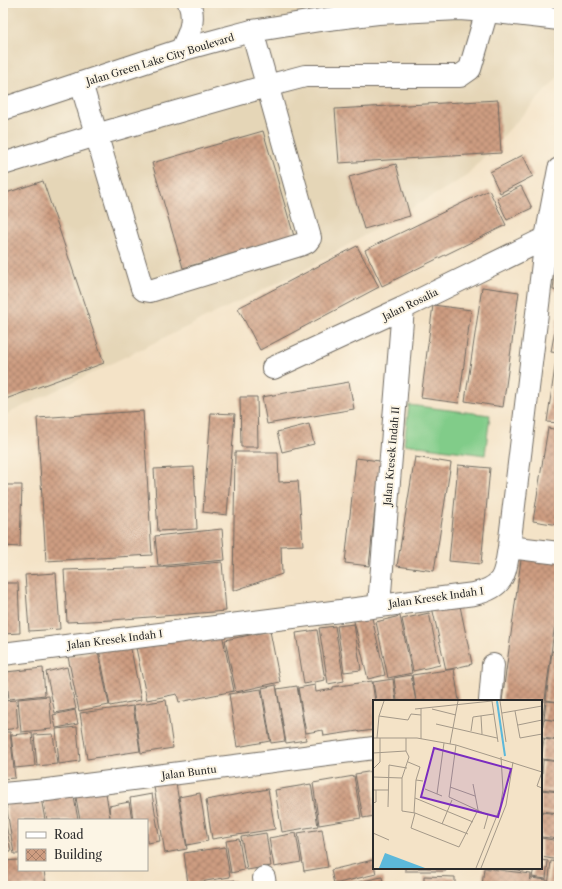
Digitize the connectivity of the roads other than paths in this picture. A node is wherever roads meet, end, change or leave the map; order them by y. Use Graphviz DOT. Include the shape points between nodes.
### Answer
graph roads {
  1 [pos="189,3"];
  2 [pos="488,7"];
  3 [pos="559,19"];
  4 [pos="252,31"];
  5 [pos="182,50"];
  6 [pos="81,83"];
  7 [pos="267,86"];
  8 [pos="3,109"];
  9 [pos="96,135"];
  10 [pos="3,164"];
  11 [pos="559,169"];
  12 [pos="553,239"];
  13 [pos="403,308"];
  14 [pos="274,368"];
  15 [pos="509,547"];
  16 [pos="559,553"];
  17 [pos="379,605"];
  18 [pos="3,654"];
  19 [pos="493,665"];
  20 [pos="490,700"];
  21 [pos="373,748"];
  22 [pos="3,794"];
  1 -- 5 [label="street" via="192,10 191,31"];
  2 -- 3 [label="street, Jalan Green Lake City Boulevard"];
  2 -- 4 [label="street, Jalan Green Lake City Boulevard" via="378,13"];
  2 -- 7 [label="street" via="470,69 460,76 305,76"];
  4 -- 5 [label="street, Jalan Green Lake City Boulevard"];
  4 -- 7 [label="street"];
  5 -- 6 [label="street, Jalan Green Lake City Boulevard"];
  6 -- 8 [label="street, Jalan Green Lake City Boulevard"];
  6 -- 9 [label="street"];
  7 -- 9 [label="street"];
  7 -- 9 [label="street" via="310,238 303,244 150,291 142,288"];
  9 -- 10 [label="street"];
  11 -- 12 [label="street, Jalan Kresek Indah I"];
  12 -- 13 [label="street, Jalan Rosalia"];
  12 -- 15 [label="street, Jalan Kresek Indah I"];
  13 -- 14 [label="street, Jalan Rosalia"];
  13 -- 17 [label="street, Jalan Kresek Indah II"];
  15 -- 16 [label="street"];
  15 -- 17 [label="street, Jalan Kresek Indah I" via="505,574 498,583 486,591"];
  17 -- 18 [label="street, Jalan Kresek Indah I"];
  19 -- 20 [label="street"];
  21 -- 22 [label="street, Jalan Buntu"];
}
